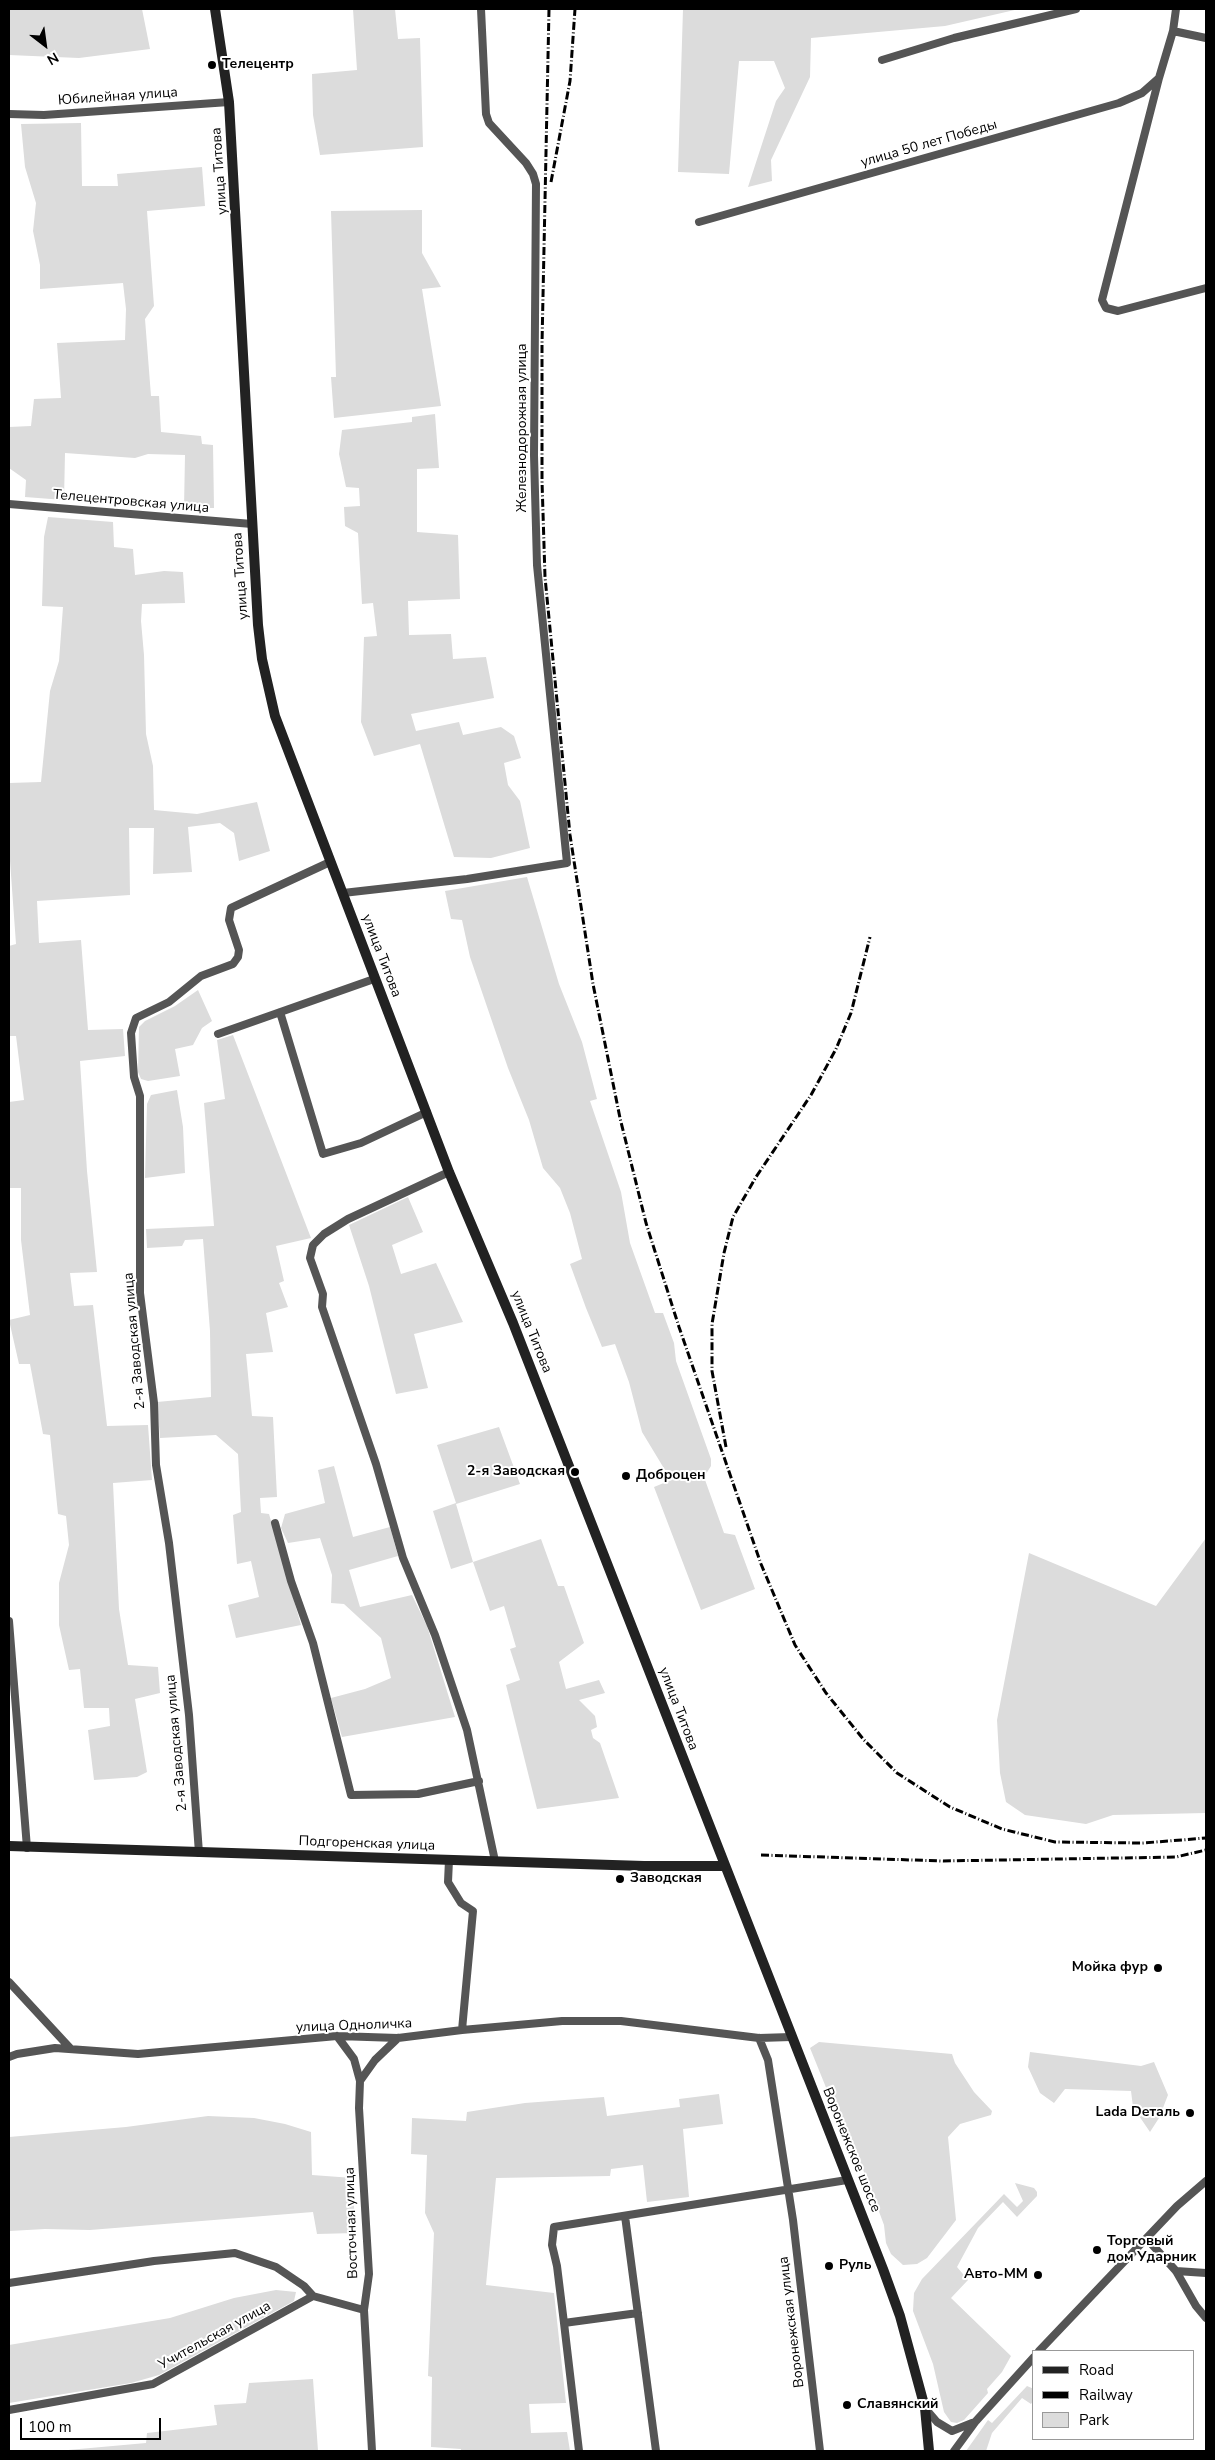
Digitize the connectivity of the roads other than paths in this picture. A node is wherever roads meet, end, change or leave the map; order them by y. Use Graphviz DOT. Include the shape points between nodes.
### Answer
graph roads {
  1 [pos="215,9"];
  2 [pos="481,9"];
  3 [pos="1076,9"];
  4 [pos="1176,9"];
  5 [pos="1173,31"];
  6 [pos="1206,38"];
  7 [pos="882,60"];
  8 [pos="1159,78"];
  9 [pos="229,102"];
  10 [pos="9,114"];
  11 [pos="699,222"];
  12 [pos="1206,288"];
  13 [pos="9,504"];
  14 [pos="252,524"];
  15 [pos="330,862"];
  16 [pos="342,893"];
  17 [pos="374,979"];
  18 [pos="280,1012"];
  19 [pos="218,1034"];
  20 [pos="427,1112"];
  21 [pos="449,1172"];
  22 [pos="275,1523"];
  23 [pos="9,1621"];
  24 [pos="479,1781"];
  25 [pos="9,1846"];
  26 [pos="27,1848"];
  27 [pos="199,1853"];
  28 [pos="449,1860"];
  29 [pos="496,1861"];
  30 [pos="724,1866"];
  31 [pos="9,1982"];
  32 [pos="462,2030"];
  33 [pos="337,2036"];
  34 [pos="790,2037"];
  35 [pos="398,2038"];
  36 [pos="759,2038"];
  37 [pos="70,2048"];
  38 [pos="9,2057"];
  39 [pos="360,2081"];
  40 [pos="848,2180"];
  41 [pos="1206,2181"];
  42 [pos="787,2191"];
  43 [pos="625,2216"];
  44 [pos="1147,2239"];
  45 [pos="1176,2271"];
  46 [pos="1206,2273"];
  47 [pos="9,2284"];
  48 [pos="313,2296"];
  49 [pos="364,2310"];
  50 [pos="638,2313"];
  51 [pos="1206,2318"];
  52 [pos="564,2323"];
  53 [pos="1040,2350"];
  54 [pos="1032,2359"];
  55 [pos="925,2408"];
  56 [pos="9,2410"];
  57 [pos="976,2421"];
  58 [pos="372,2451"];
  59 [pos="579,2451"];
  60 [pos="656,2451"];
  61 [pos="820,2451"];
  62 [pos="929,2451"];
  63 [pos="954,2451"];
  1 -- 9 [label="main road, улица Титова"];
  2 -- 16 [label="street, Железнодорожная улица" via="486,114 489,123 526,163 536,184 534,455 537,564 566,863 467,879"];
  3 -- 7 [label="street" via="954,38"];
  4 -- 5 [label="street"];
  5 -- 6 [label="street"];
  5 -- 8 [label="street"];
  8 -- 11 [label="street, улица 50 лет Победы" via="1142,93 1118,103"];
  8 -- 12 [label="street" via="1102,300 1106,308 1118,311"];
  9 -- 10 [label="street, Юбилейная улица"];
  9 -- 14 [label="main road, улица Титова"];
  13 -- 14 [label="street, Телецентровская улица"];
  14 -- 15 [label="main road, улица Титова" via="262,659 275,716"];
  15 -- 16 [label="main road, улица Титова"];
  15 -- 27 [label="street, 2-я Заводская улица" via="231,908 229,920 240,950 233,964 201,976 169,1002 136,1018 131,1034 134,1077 140,1096 140,1293 154,1403 156,1465 169,1543 189,1716"];
  16 -- 17 [label="main road, улица Титова"];
  17 -- 18 [label="street"];
  17 -- 20 [label="main road, улица Титова"];
  18 -- 19 [label="street"];
  18 -- 20 [label="street" via="323,1154 361,1143"];
  20 -- 21 [label="main road, улица Титова"];
  21 -- 24 [label="street" via="348,1219 313,1245 310,1258 323,1294 322,1307 376,1464 403,1558 435,1635 467,1730"];
  21 -- 30 [label="main road, улица Титова" via="513,1323"];
  22 -- 24 [label="street" via="313,1644 351,1795 418,1794"];
  23 -- 26 [label="street"];
  24 -- 29 [label="street"];
  25 -- 26 [label="main road, Подгоренская улица"];
  26 -- 27 [label="main road, Подгоренская улица"];
  27 -- 28 [label="main road, Подгоренская улица"];
  28 -- 29 [label="main road, Подгоренская улица"];
  28 -- 32 [label="street" via="448,1882 461,1903 473,1911"];
  29 -- 30 [label="main road, Подгоренская улица"];
  30 -- 34 [label="main road, Воронежское шоссе"];
  31 -- 37 [label="street"];
  32 -- 35 [label="street, улица Одноличка"];
  32 -- 36 [label="street, улица Одноличка" via="562,2020 621,2021"];
  33 -- 35 [label="street, улица Одноличка"];
  33 -- 37 [label="street, улица Одноличка" via="138,2054 109,2054"];
  33 -- 39 [label="street" via="354,2059"];
  34 -- 36 [label="street, улица Одноличка"];
  34 -- 40 [label="main road, Воронежское шоссе"];
  35 -- 39 [label="street" via="375,2060"];
  36 -- 42 [label="street, Воронежская улица" via="768,2060"];
  37 -- 38 [label="street, улица Одноличка"];
  39 -- 49 [label="street, Восточная улица" via="370,2274"];
  40 -- 42 [label="street"];
  40 -- 55 [label="main road, Воронежское шоссе" via="900,2316"];
  41 -- 44 [label="street"];
  42 -- 43 [label="street"];
  42 -- 61 [label="street, Воронежская улица"];
  43 -- 50 [label="street"];
  43 -- 52 [label="street" via="554,2227 552,2245"];
  44 -- 45 [label="street"];
  44 -- 53 [label="street"];
  45 -- 46 [label="street"];
  45 -- 51 [label="street"];
  47 -- 48 [label="street" via="154,2261 235,2253 276,2267"];
  48 -- 49 [label="street"];
  48 -- 56 [label="street, Учительская улица" via="153,2384"];
  49 -- 58 [label="street, Восточная улица"];
  50 -- 52 [label="street"];
  50 -- 60 [label="street"];
  52 -- 59 [label="street"];
  54 -- 57 [label="street"];
  55 -- 57 [label="street" via="952,2431"];
  55 -- 62 [label="main road, Воронежское шоссе"];
  57 -- 63 [label="street"];
}
